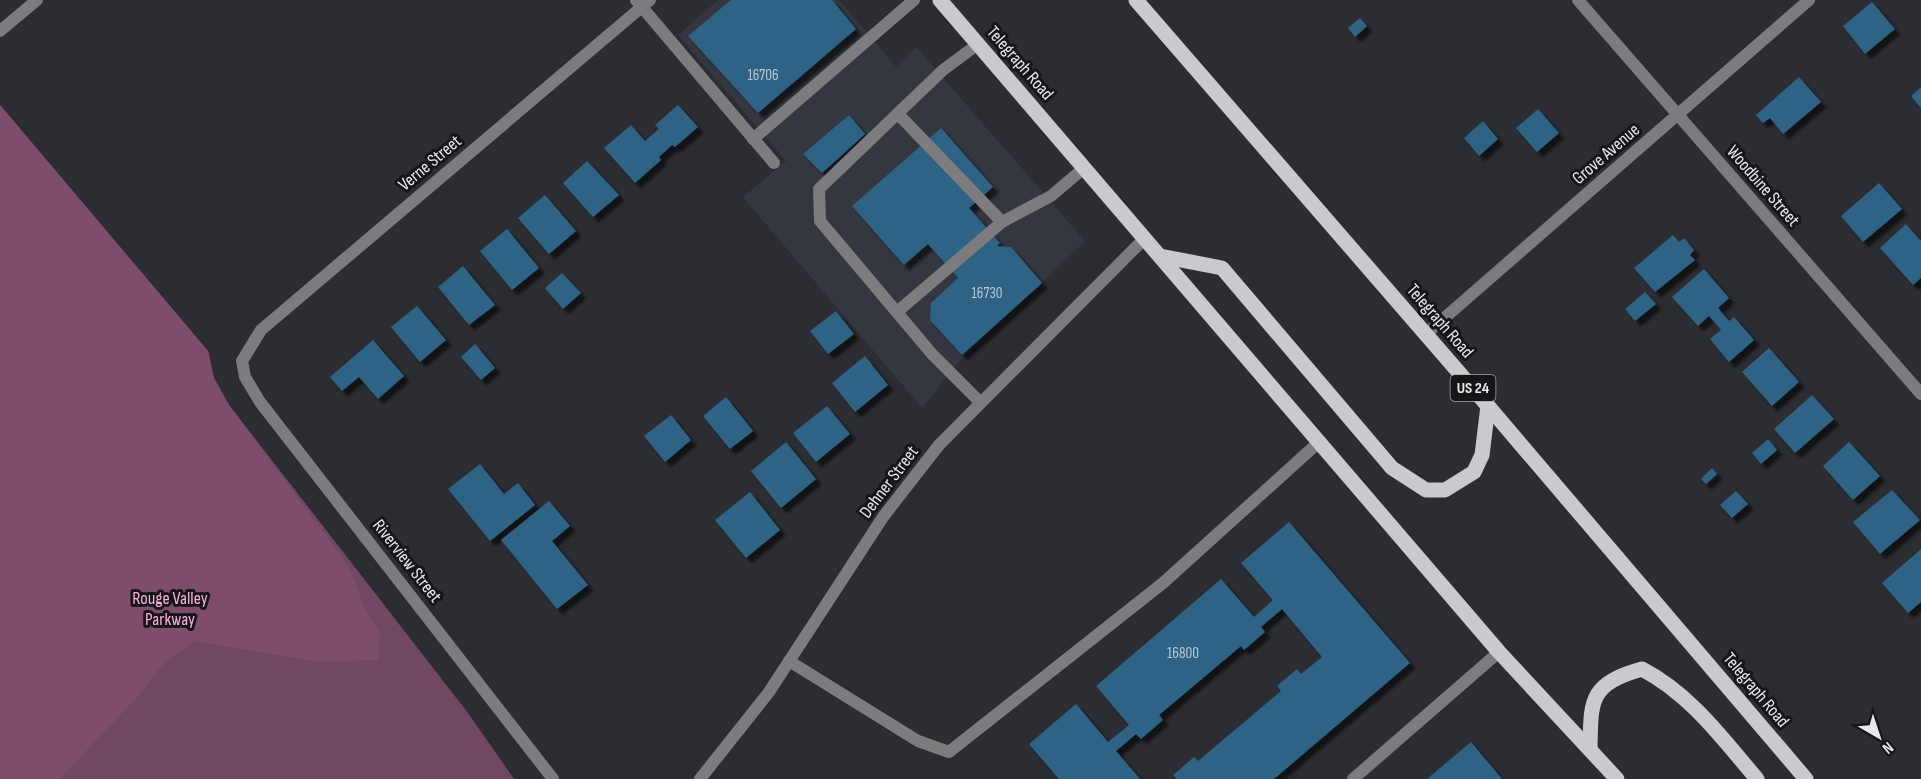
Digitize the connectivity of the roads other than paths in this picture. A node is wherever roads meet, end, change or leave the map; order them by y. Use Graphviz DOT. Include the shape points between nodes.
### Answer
graph roads {
  1 [pos="37,0"];
  2 [pos="915,0"];
  3 [pos="940,0"];
  4 [pos="1136,0"];
  5 [pos="1578,0"];
  6 [pos="1809,0"];
  7 [pos="643,2"];
  8 [pos="0,31"];
  9 [pos="978,44"];
  10 [pos="899,115"];
  11 [pos="1676,116"];
  12 [pos="753,139"];
  13 [pos="774,163"];
  14 [pos="1084,168"];
  15 [pos="1002,222"];
  16 [pos="1145,238"];
  17 [pos="1160,256"];
  18 [pos="897,312"];
  19 [pos="1426,334"];
  20 [pos="242,361"];
  21 [pos="1921,394"];
  22 [pos="979,401"];
  23 [pos="1488,406"];
  24 [pos="1319,442"];
  25 [pos="1498,652"];
  26 [pos="789,662"];
  27 [pos="1590,748"];
  28 [pos="1613,778"];
  29 [pos="553,779"];
  30 [pos="700,779"];
  31 [pos="1353,779"];
  32 [pos="1757,779"];
  33 [pos="1806,779"];
  1 -- 8 [label="street"];
  2 -- 12 [label="street"];
  3 -- 9 [label="main road, Telegraph Road"];
  4 -- 19 [label="main road, Telegraph Road / US 24"];
  5 -- 11 [label="street, Woodbine Street"];
  6 -- 11 [label="street, Grove Avenue"];
  7 -- 12 [label="street"];
  7 -- 20 [label="street, Verne Street" via="261,330"];
  9 -- 10 [label="street" via="943,70"];
  9 -- 14 [label="main road, Telegraph Road"];
  10 -- 15 [label="street"];
  10 -- 18 [label="street" via="819,189 819,221"];
  11 -- 19 [label="street, Grove Avenue"];
  11 -- 21 [label="street, Woodbine Street"];
  12 -- 13 [label="street"];
  14 -- 15 [label="street" via="1051,196"];
  14 -- 16 [label="main road, Telegraph Road"];
  15 -- 18 [label="street"];
  16 -- 17 [label="main road, Telegraph Road"];
  16 -- 22 [label="street, Dehner Street"];
  17 -- 23 [label="main road" via="1222,268 1392,468 1426,490 1445,490 1474,471 1482,455"];
  17 -- 24 [label="main road, Telegraph Road"];
  18 -- 22 [label="street"];
  19 -- 23 [label="main road, Telegraph Road / US 24"];
  20 -- 29 [label="street, Riverview Street" via="245,377 260,402"];
  22 -- 26 [label="street, Dehner Street" via="883,517"];
  23 -- 33 [label="main road, Telegraph Road / US 24"];
  24 -- 25 [label="main road, Telegraph Road"];
  24 -- 26 [label="street" via="1163,582 949,752 918,741"];
  25 -- 27 [label="main road, Telegraph Road"];
  25 -- 31 [label="street"];
  26 -- 30 [label="street, Dehner Street"];
  27 -- 28 [label="main road, Telegraph Road"];
  27 -- 32 [label="main road" via="1591,705 1603,687 1621,674 1642,669 1666,682 1706,719"];
}
